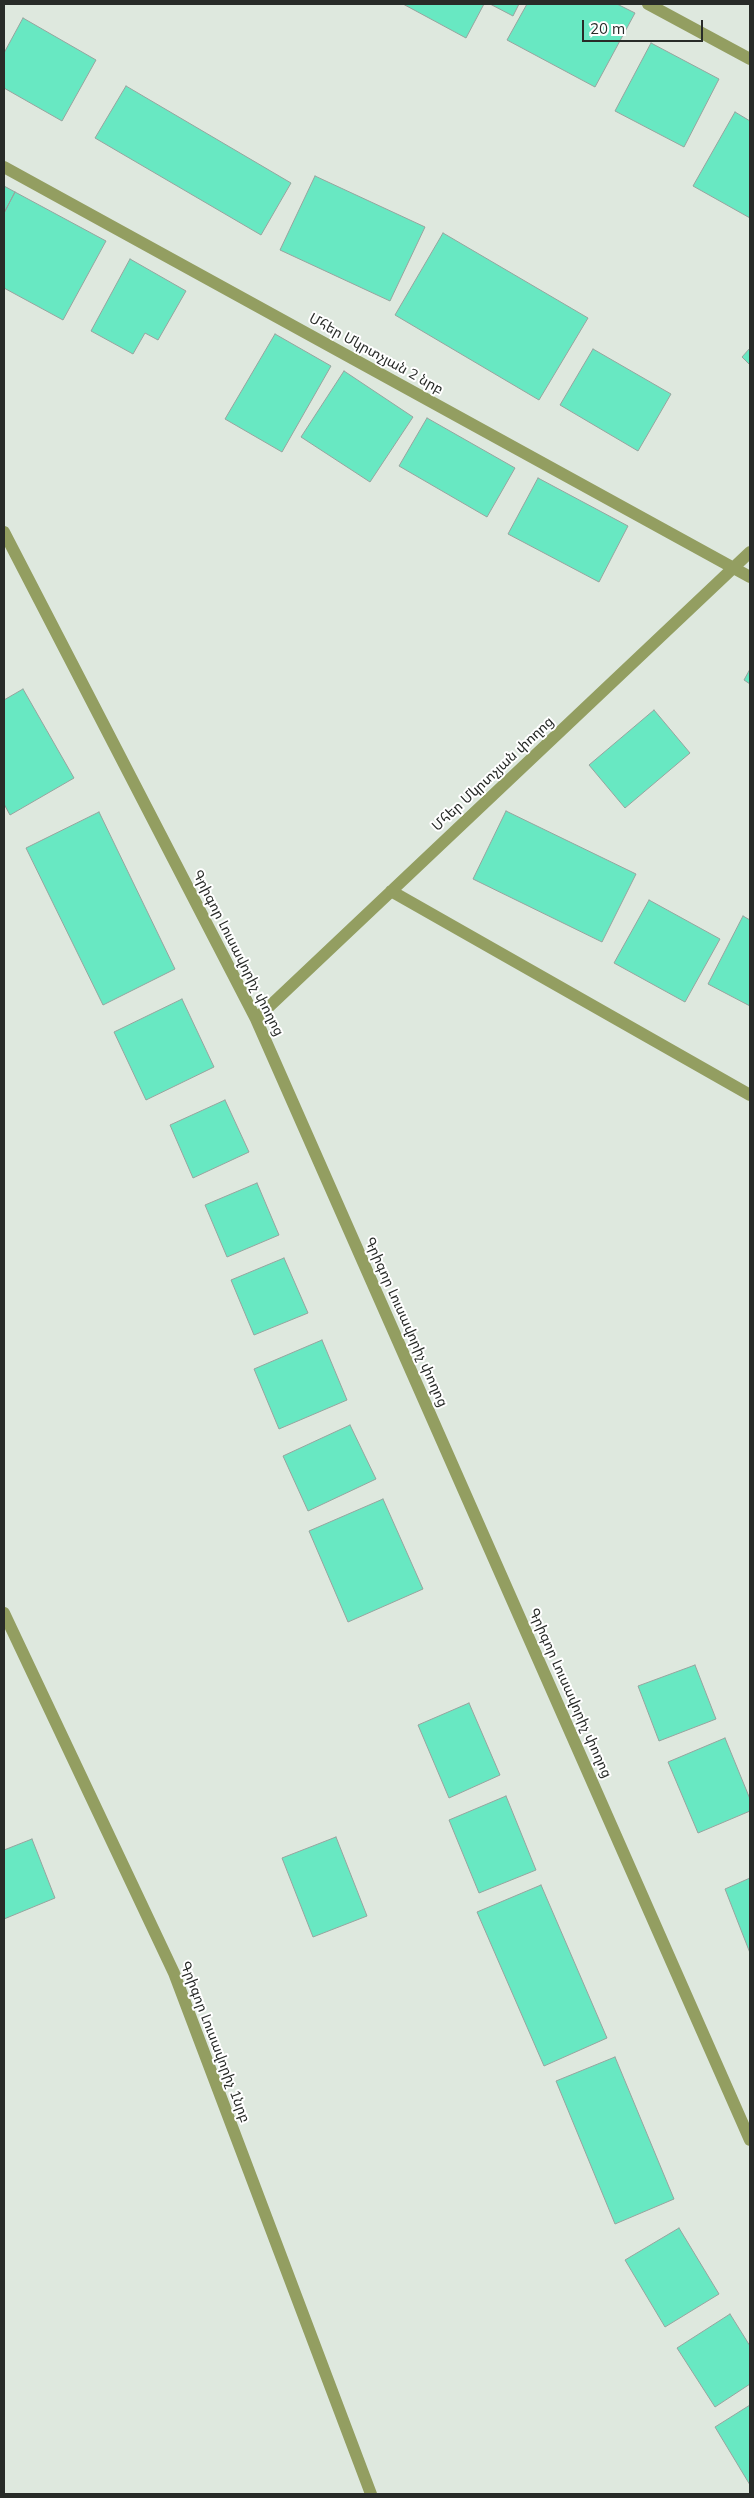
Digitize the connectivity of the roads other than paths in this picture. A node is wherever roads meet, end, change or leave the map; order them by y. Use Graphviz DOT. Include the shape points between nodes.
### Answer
graph roads {
  1 [pos="648,4"];
  2 [pos="750,58"];
  3 [pos="4,167"];
  4 [pos="4,532"];
  5 [pos="750,552"];
  6 [pos="734,568"];
  7 [pos="750,577"];
  8 [pos="391,891"];
  9 [pos="256,1019"];
  10 [pos="750,1095"];
  11 [pos="4,1613"];
  12 [pos="750,2140"];
  13 [pos="370,2494"];
  1 -- 2 [label="street"];
  3 -- 6 [label="street, Մհեր Մկրտչյան 2 նրբ"];
  4 -- 9 [label="street, Գրիգոր Լուսավորիչ փողոց"];
  5 -- 6 [label="street, Մհեր Մկրտչյան փողոց"];
  6 -- 7 [label="street, Մհեր Մկրտչյան 2 նրբ"];
  6 -- 8 [label="street, Մհեր Մկրտչյան փողոց"];
  8 -- 9 [label="street, Մհեր Մկրտչյան փողոց"];
  8 -- 10 [label="street"];
  9 -- 12 [label="street, Գրիգոր Լուսավորիչ փողոց"];
  11 -- 13 [label="street, Գրիգոր Լուսավորիչ 1նրբ" via="174,1973"];
}
